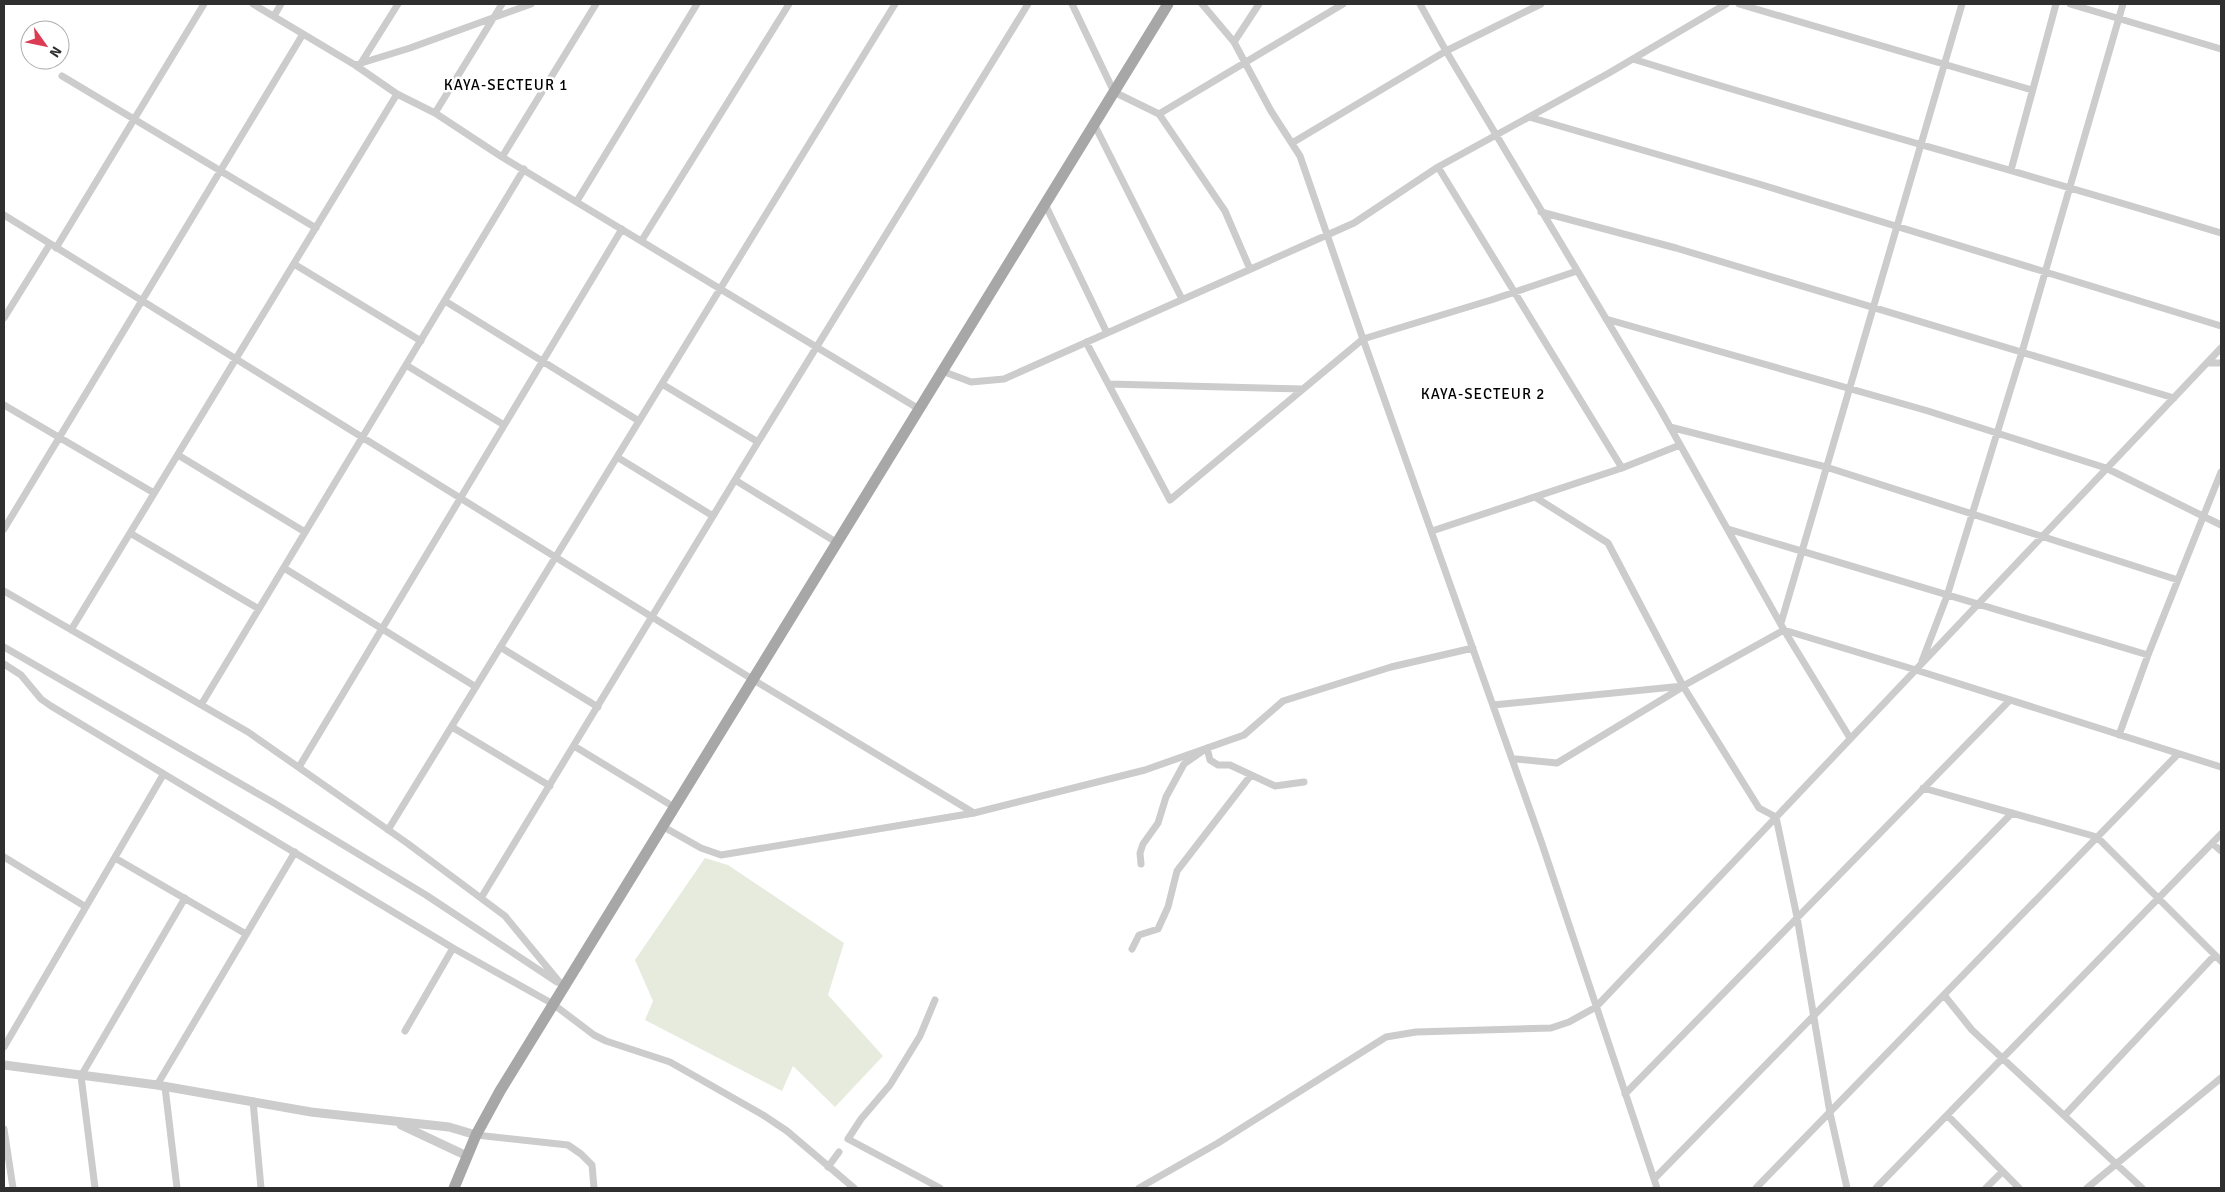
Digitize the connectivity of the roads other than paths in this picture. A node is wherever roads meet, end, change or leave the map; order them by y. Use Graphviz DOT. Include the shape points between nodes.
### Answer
graph roads {
  1 [pos="204,4"];
  2 [pos="253,4"];
  3 [pos="281,4"];
  4 [pos="398,4"];
  5 [pos="502,4"];
  6 [pos="531,4"];
  7 [pos="596,4"];
  8 [pos="696,4"];
  9 [pos="789,4"];
  10 [pos="895,4"];
  11 [pos="1028,4"];
  12 [pos="1072,4"];
  13 [pos="1168,4"];
  14 [pos="1202,4"];
  15 [pos="1258,4"];
  16 [pos="1344,4"];
  17 [pos="1420,4"];
  18 [pos="1541,4"];
  19 [pos="1726,4"];
  20 [pos="1739,4"];
  21 [pos="1962,4"];
  22 [pos="2056,4"];
  23 [pos="2070,4"];
  24 [pos="2123,4"];
  25 [pos="274,16"];
  26 [pos="495,16"];
  27 [pos="2119,18"];
  28 [pos="303,34"];
  29 [pos="1234,42"];
  30 [pos="2221,49"];
  31 [pos="1446,51"];
  32 [pos="1633,59"];
  33 [pos="1246,62"];
  34 [pos="358,64"];
  35 [pos="1944,64"];
  36 [pos="62,76"];
  37 [pos="2032,90"];
  38 [pos="1114,92"];
  39 [pos="397,94"];
  40 [pos="435,113"];
  41 [pos="1159,114"];
  42 [pos="1529,117"];
  43 [pos="134,119"];
  44 [pos="1094,124"];
  45 [pos="1496,136"];
  46 [pos="1292,143"];
  47 [pos="1921,144"];
  48 [pos="502,157"];
  49 [pos="1438,167"];
  50 [pos="524,169"];
  51 [pos="219,170"];
  52 [pos="2011,170"];
  53 [pos="2070,187"];
  54 [pos="577,201"];
  55 [pos="1045,204"];
  56 [pos="1541,212"];
  57 [pos="4,215"];
  58 [pos="1896,226"];
  59 [pos="316,228"];
  60 [pos="622,229"];
  61 [pos="2221,233"];
  62 [pos="1327,235"];
  63 [pos="642,240"];
  64 [pos="53,246"];
  65 [pos="294,264"];
  66 [pos="1250,269"];
  67 [pos="1577,271"];
  68 [pos="2045,271"];
  69 [pos="720,288"];
  70 [pos="1515,292"];
  71 [pos="1182,299"];
  72 [pos="141,300"];
  73 [pos="444,301"];
  74 [pos="1873,307"];
  75 [pos="4,318"];
  76 [pos="1606,319"];
  77 [pos="2221,326"];
  78 [pos="1107,333"];
  79 [pos="1363,339"];
  80 [pos="421,341"];
  81 [pos="1086,342"];
  82 [pos="818,348"];
  83 [pos="2221,348"];
  84 [pos="2022,352"];
  85 [pos="236,359"];
  86 [pos="542,361"];
  87 [pos="2207,363"];
  88 [pos="2221,363"];
  89 [pos="406,364"];
  90 [pos="942,371"];
  91 [pos="662,384"];
  92 [pos="1109,384"];
  93 [pos="1849,388"];
  94 [pos="1303,389"];
  95 [pos="2174,398"];
  96 [pos="4,404"];
  97 [pos="918,409"];
  98 [pos="639,421"];
  99 [pos="504,425"];
  100 [pos="1670,427"];
  101 [pos="1997,432"];
  102 [pos="59,437"];
  103 [pos="362,437"];
  104 [pos="758,442"];
  105 [pos="1680,445"];
  106 [pos="178,455"];
  107 [pos="617,457"];
  108 [pos="1826,467"];
  109 [pos="1622,468"];
  110 [pos="2106,468"];
  111 [pos="2221,472"];
  112 [pos="735,480"];
  113 [pos="154,493"];
  114 [pos="1535,497"];
  115 [pos="460,498"];
  116 [pos="1972,512"];
  117 [pos="714,516"];
  118 [pos="2203,517"];
  119 [pos="2221,525"];
  120 [pos="4,529"];
  121 [pos="1728,529"];
  122 [pos="305,532"];
  123 [pos="1432,532"];
  124 [pos="130,533"];
  125 [pos="2042,537"];
  126 [pos="836,542"];
  127 [pos="1802,551"];
  128 [pos="556,557"];
  129 [pos="284,568"];
  130 [pos="2178,580"];
  131 [pos="4,591"];
  132 [pos="1946,596"];
  133 [pos="1978,604"];
  134 [pos="259,609"];
  135 [pos="652,617"];
  136 [pos="1783,626"];
  137 [pos="382,629"];
  138 [pos="71,630"];
  139 [pos="4,646"];
  140 [pos="500,647"];
  141 [pos="1473,648"];
  142 [pos="2148,655"];
  143 [pos="4,664"];
  144 [pos="1918,667"];
  145 [pos="752,679"];
  146 [pos="1683,686"];
  147 [pos="476,687"];
  148 [pos="2009,701"];
  149 [pos="1493,705"];
  150 [pos="201,706"];
  151 [pos="598,707"];
  152 [pos="452,727"];
  153 [pos="2119,735"];
  154 [pos="1850,738"];
  155 [pos="574,746"];
  156 [pos="1207,748"];
  157 [pos="2178,754"];
  158 [pos="1516,759"];
  159 [pos="298,767"];
  160 [pos="2221,767"];
  161 [pos="163,775"];
  162 [pos="1251,775"];
  163 [pos="1304,782"];
  164 [pos="550,786"];
  165 [pos="1923,788"];
  166 [pos="674,807"];
  167 [pos="974,813"];
  168 [pos="2012,813"];
  169 [pos="1776,817"];
  170 [pos="662,826"];
  171 [pos="388,830"];
  172 [pos="2221,834"];
  173 [pos="2097,837"];
  174 [pos="2212,843"];
  175 [pos="2221,851"];
  176 [pos="295,852"];
  177 [pos="4,858"];
  178 [pos="115,858"];
  179 [pos="1141,864"];
  180 [pos="185,898"];
  181 [pos="481,898"];
  182 [pos="2158,898"];
  183 [pos="86,907"];
  184 [pos="1797,918"];
  185 [pos="246,934"];
  186 [pos="453,948"];
  187 [pos="1132,949"];
  188 [pos="2215,955"];
  189 [pos="2221,961"];
  190 [pos="563,984"];
  191 [pos="1944,995"];
  192 [pos="935,1000"];
  193 [pos="553,1004"];
  194 [pos="1596,1007"];
  195 [pos="1814,1016"];
  196 [pos="405,1031"];
  197 [pos="4,1047"];
  198 [pos="2003,1057"];
  199 [pos="4,1065"];
  200 [pos="82,1076"];
  201 [pos="2221,1078"];
  202 [pos="161,1086"];
  203 [pos="1625,1094"];
  204 [pos="253,1101"];
  205 [pos="1830,1113"];
  206 [pos="1947,1115"];
  207 [pos="2066,1115"];
  208 [pos="397,1123"];
  209 [pos="4,1129"];
  210 [pos="476,1135"];
  211 [pos="839,1152"];
  212 [pos="467,1156"];
  213 [pos="2117,1164"];
  214 [pos="828,1167"];
  215 [pos="2002,1172"];
  216 [pos="1654,1179"];
  217 [pos="13,1188"];
  218 [pos="95,1188"];
  219 [pos="177,1188"];
  220 [pos="261,1188"];
  221 [pos="454,1188"];
  222 [pos="594,1188"];
  223 [pos="854,1188"];
  224 [pos="940,1188"];
  225 [pos="1139,1188"];
  226 [pos="1657,1188"];
  227 [pos="1756,1188"];
  228 [pos="1847,1188"];
  229 [pos="1876,1188"];
  230 [pos="1986,1188"];
  231 [pos="2019,1188"];
  232 [pos="2088,1188"];
  233 [pos="2142,1188"];
  1 -- 43 [label="street"];
  2 -- 25 [label="street"];
  3 -- 25 [label="street"];
  4 -- 34 [label="street"];
  5 -- 26 [label="street"];
  6 -- 26 [label="street"];
  7 -- 48 [label="street"];
  8 -- 54 [label="street"];
  9 -- 63 [label="street"];
  10 -- 69 [label="street"];
  11 -- 82 [label="street"];
  12 -- 38 [label="street"];
  13 -- 38 [label="main road"];
  14 -- 29 [label="street"];
  15 -- 29 [label="street"];
  16 -- 33 [label="street"];
  17 -- 31 [label="street"];
  18 -- 31 [label="street"];
  19 -- 32 [label="street"];
  20 -- 35 [label="street"];
  21 -- 35 [label="street"];
  22 -- 37 [label="street"];
  23 -- 27 [label="street"];
  24 -- 27 [label="street"];
  25 -- 28 [label="street"];
  26 -- 34 [label="street"];
  26 -- 40 [label="street"];
  27 -- 30 [label="street"];
  27 -- 53 [label="street"];
  28 -- 34 [label="street"];
  28 -- 51 [label="street"];
  29 -- 33 [label="street"];
  31 -- 45 [label="street"];
  31 -- 46 [label="street"];
  32 -- 42 [label="street"];
  32 -- 47 [label="street"];
  33 -- 41 [label="street"];
  33 -- 46 [label="street"];
  34 -- 39 [label="street"];
  35 -- 37 [label="street"];
  35 -- 47 [label="street"];
  36 -- 43 [label="street"];
  37 -- 52 [label="street"];
  38 -- 41 [label="street"];
  38 -- 44 [label="main road"];
  39 -- 40 [label="street"];
  39 -- 59 [label="street"];
  40 -- 48 [label="street"];
  41 -- 66 [label="street" via="1225,211"];
  42 -- 45 [label="street"];
  42 -- 58 [label="street"];
  43 -- 51 [label="street"];
  43 -- 64 [label="street"];
  44 -- 55 [label="main road"];
  44 -- 71 [label="street"];
  45 -- 49 [label="street"];
  45 -- 56 [label="street"];
  46 -- 62 [label="street" via="1300,156"];
  47 -- 52 [label="street"];
  47 -- 58 [label="street"];
  48 -- 50 [label="street"];
  49 -- 62 [label="street" via="1354,223"];
  49 -- 70 [label="street"];
  50 -- 54 [label="street"];
  50 -- 73 [label="street"];
  51 -- 59 [label="street"];
  51 -- 72 [label="street"];
  52 -- 53 [label="street"];
  53 -- 61 [label="street"];
  53 -- 68 [label="street"];
  54 -- 60 [label="street"];
  55 -- 78 [label="street"];
  55 -- 90 [label="main road"];
  56 -- 67 [label="street"];
  56 -- 74 [label="street" via="1676,248"];
  57 -- 64 [label="street"];
  58 -- 68 [label="street"];
  58 -- 74 [label="street"];
  59 -- 65 [label="street"];
  60 -- 63 [label="street"];
  60 -- 86 [label="street"];
  62 -- 66 [label="street"];
  62 -- 79 [label="street"];
  63 -- 69 [label="street"];
  64 -- 72 [label="street"];
  64 -- 75 [label="street"];
  65 -- 80 [label="street"];
  65 -- 85 [label="street"];
  66 -- 71 [label="street"];
  67 -- 70 [label="street"];
  67 -- 76 [label="street"];
  68 -- 77 [label="street"];
  68 -- 84 [label="street"];
  69 -- 82 [label="street"];
  69 -- 91 [label="street"];
  70 -- 79 [label="street"];
  70 -- 109 [label="street"];
  71 -- 78 [label="street"];
  72 -- 85 [label="street"];
  72 -- 102 [label="street"];
  73 -- 80 [label="street"];
  73 -- 86 [label="street"];
  74 -- 84 [label="street"];
  74 -- 93 [label="street"];
  76 -- 93 [label="street"];
  76 -- 100 [label="street"];
  78 -- 81 [label="street"];
  79 -- 94 [label="street"];
  79 -- 123 [label="street"];
  80 -- 89 [label="street"];
  81 -- 90 [label="street" via="1004,379 972,382"];
  81 -- 92 [label="street"];
  82 -- 97 [label="street"];
  82 -- 104 [label="street"];
  83 -- 87 [label="street"];
  84 -- 95 [label="street"];
  84 -- 101 [label="street"];
  85 -- 103 [label="street"];
  85 -- 106 [label="street"];
  86 -- 98 [label="street"];
  86 -- 99 [label="street"];
  87 -- 88 [label="street"];
  87 -- 95 [label="street"];
  89 -- 99 [label="street"];
  89 -- 103 [label="street"];
  90 -- 97 [label="main road"];
  91 -- 98 [label="street"];
  91 -- 104 [label="street"];
  92 -- 94 [label="street"];
  92 -- 94 [label="street" via="1170,500"];
  93 -- 101 [label="street"];
  93 -- 108 [label="street"];
  95 -- 110 [label="street"];
  96 -- 102 [label="street"];
  97 -- 126 [label="main road"];
  98 -- 107 [label="street"];
  99 -- 115 [label="street"];
  100 -- 105 [label="street"];
  100 -- 108 [label="street"];
  101 -- 110 [label="street"];
  101 -- 116 [label="street"];
  102 -- 113 [label="street"];
  102 -- 120 [label="street"];
  103 -- 115 [label="street"];
  103 -- 122 [label="street"];
  104 -- 112 [label="street"];
  105 -- 109 [label="street"];
  105 -- 121 [label="street"];
  106 -- 113 [label="street"];
  106 -- 122 [label="street"];
  107 -- 117 [label="street"];
  107 -- 128 [label="street"];
  108 -- 116 [label="street"];
  108 -- 127 [label="street"];
  109 -- 114 [label="street"];
  110 -- 118 [label="street"];
  110 -- 125 [label="street"];
  111 -- 118 [label="street"];
  112 -- 117 [label="street"];
  112 -- 126 [label="street"];
  113 -- 124 [label="street"];
  114 -- 123 [label="street"];
  114 -- 146 [label="street" via="1608,543"];
  115 -- 128 [label="street"];
  115 -- 137 [label="street"];
  116 -- 125 [label="street"];
  116 -- 132 [label="street"];
  117 -- 135 [label="street"];
  118 -- 119 [label="street"];
  118 -- 130 [label="street"];
  121 -- 127 [label="street"];
  121 -- 136 [label="street"];
  122 -- 129 [label="street"];
  123 -- 141 [label="street"];
  124 -- 134 [label="street"];
  124 -- 138 [label="street"];
  125 -- 130 [label="street"];
  125 -- 133 [label="street"];
  126 -- 145 [label="main road"];
  127 -- 132 [label="street"];
  127 -- 136 [label="street"];
  128 -- 135 [label="street"];
  128 -- 140 [label="street"];
  129 -- 134 [label="street"];
  129 -- 137 [label="street"];
  130 -- 142 [label="street"];
  131 -- 138 [label="street"];
  132 -- 133 [label="street"];
  132 -- 144 [label="street"];
  133 -- 142 [label="street"];
  133 -- 144 [label="street"];
  134 -- 150 [label="street"];
  135 -- 145 [label="street"];
  135 -- 151 [label="street"];
  136 -- 144 [label="street"];
  136 -- 146 [label="street"];
  136 -- 154 [label="street"];
  137 -- 147 [label="street"];
  137 -- 159 [label="street"];
  138 -- 150 [label="street"];
  139 -- 190 [label="street" via="274,803"];
  140 -- 147 [label="street"];
  140 -- 151 [label="street"];
  141 -- 149 [label="street"];
  141 -- 156 [label="street" via="1391,667 1283,701 1244,735"];
  142 -- 153 [label="street"];
  143 -- 161 [label="street" via="22,675 51,706"];
  144 -- 148 [label="street"];
  144 -- 154 [label="street"];
  145 -- 166 [label="main road"];
  145 -- 167 [label="street"];
  146 -- 149 [label="street"];
  146 -- 158 [label="street" via="1557,764"];
  146 -- 169 [label="street" via="1759,808"];
  147 -- 152 [label="street"];
  148 -- 153 [label="street"];
  148 -- 165 [label="street"];
  149 -- 194 [label="street"];
  150 -- 159 [label="street" via="248,732"];
  151 -- 155 [label="street"];
  152 -- 164 [label="street"];
  152 -- 171 [label="street"];
  153 -- 157 [label="street"];
  154 -- 169 [label="street"];
  155 -- 164 [label="street"];
  155 -- 166 [label="street"];
  156 -- 162 [label="street" via="1210,760 1218,765 1230,765"];
  156 -- 167 [label="street" via="1145,770"];
  156 -- 179 [label="street" via="1184,764 1166,797 1158,823 1143,844"];
  157 -- 160 [label="street"];
  157 -- 173 [label="street"];
  159 -- 171 [label="street"];
  161 -- 176 [label="street"];
  161 -- 178 [label="street"];
  162 -- 163 [label="street" via="1275,786"];
  162 -- 187 [label="street" via="1177,871 1168,907 1158,929 1139,935"];
  164 -- 181 [label="street"];
  165 -- 168 [label="street"];
  165 -- 184 [label="street"];
  166 -- 170 [label="main road"];
  167 -- 170 [label="street" via="721,855 701,848"];
  168 -- 173 [label="street"];
  168 -- 195 [label="street"];
  169 -- 184 [label="street"];
  169 -- 194 [label="street"];
  170 -- 190 [label="main road"];
  171 -- 181 [label="street"];
  172 -- 174 [label="street"];
  173 -- 182 [label="street"];
  173 -- 191 [label="street"];
  174 -- 175 [label="street"];
  174 -- 182 [label="street"];
  176 -- 185 [label="street"];
  176 -- 186 [label="street"];
  177 -- 183 [label="street"];
  178 -- 180 [label="street"];
  178 -- 183 [label="street"];
  180 -- 185 [label="street"];
  180 -- 200 [label="street"];
  181 -- 190 [label="street" via="505,916"];
  182 -- 188 [label="street"];
  182 -- 198 [label="street"];
  183 -- 197 [label="street"];
  184 -- 195 [label="street"];
  184 -- 203 [label="street"];
  185 -- 202 [label="street"];
  186 -- 193 [label="street"];
  186 -- 196 [label="street"];
  188 -- 189 [label="street"];
  188 -- 207 [label="street"];
  190 -- 193 [label="main road"];
  191 -- 198 [label="street" via="1972,1030"];
  191 -- 205 [label="street"];
  192 -- 224 [label="street" via="920,1036 890,1085 848,1139"];
  193 -- 210 [label="main road"];
  193 -- 214 [label="street" via="600,1038 670,1062 763,1116 787,1131"];
  194 -- 203 [label="street"];
  194 -- 225 [label="street" via="1570,1022 1551,1028 1416,1032 1386,1037 1218,1144"];
  195 -- 205 [label="street"];
  195 -- 216 [label="street"];
  198 -- 206 [label="street"];
  198 -- 207 [label="street"];
  199 -- 200 [label="street"];
  200 -- 202 [label="street"];
  200 -- 218 [label="street"];
  201 -- 213 [label="street"];
  202 -- 204 [label="street"];
  202 -- 219 [label="street"];
  203 -- 216 [label="street"];
  204 -- 208 [label="street"];
  204 -- 220 [label="street"];
  205 -- 227 [label="street"];
  205 -- 228 [label="street"];
  206 -- 215 [label="street"];
  206 -- 229 [label="street"];
  207 -- 213 [label="street"];
  208 -- 210 [label="street" via="449,1127"];
  208 -- 212 [label="street"];
  209 -- 217 [label="street"];
  210 -- 212 [label="main road"];
  210 -- 222 [label="street" via="568,1145 592,1165"];
  211 -- 214 [label="street"];
  212 -- 221 [label="main road"];
  213 -- 232 [label="street"];
  213 -- 233 [label="street"];
  214 -- 223 [label="street"];
  215 -- 230 [label="street"];
  215 -- 231 [label="street"];
  216 -- 226 [label="street"];
}
